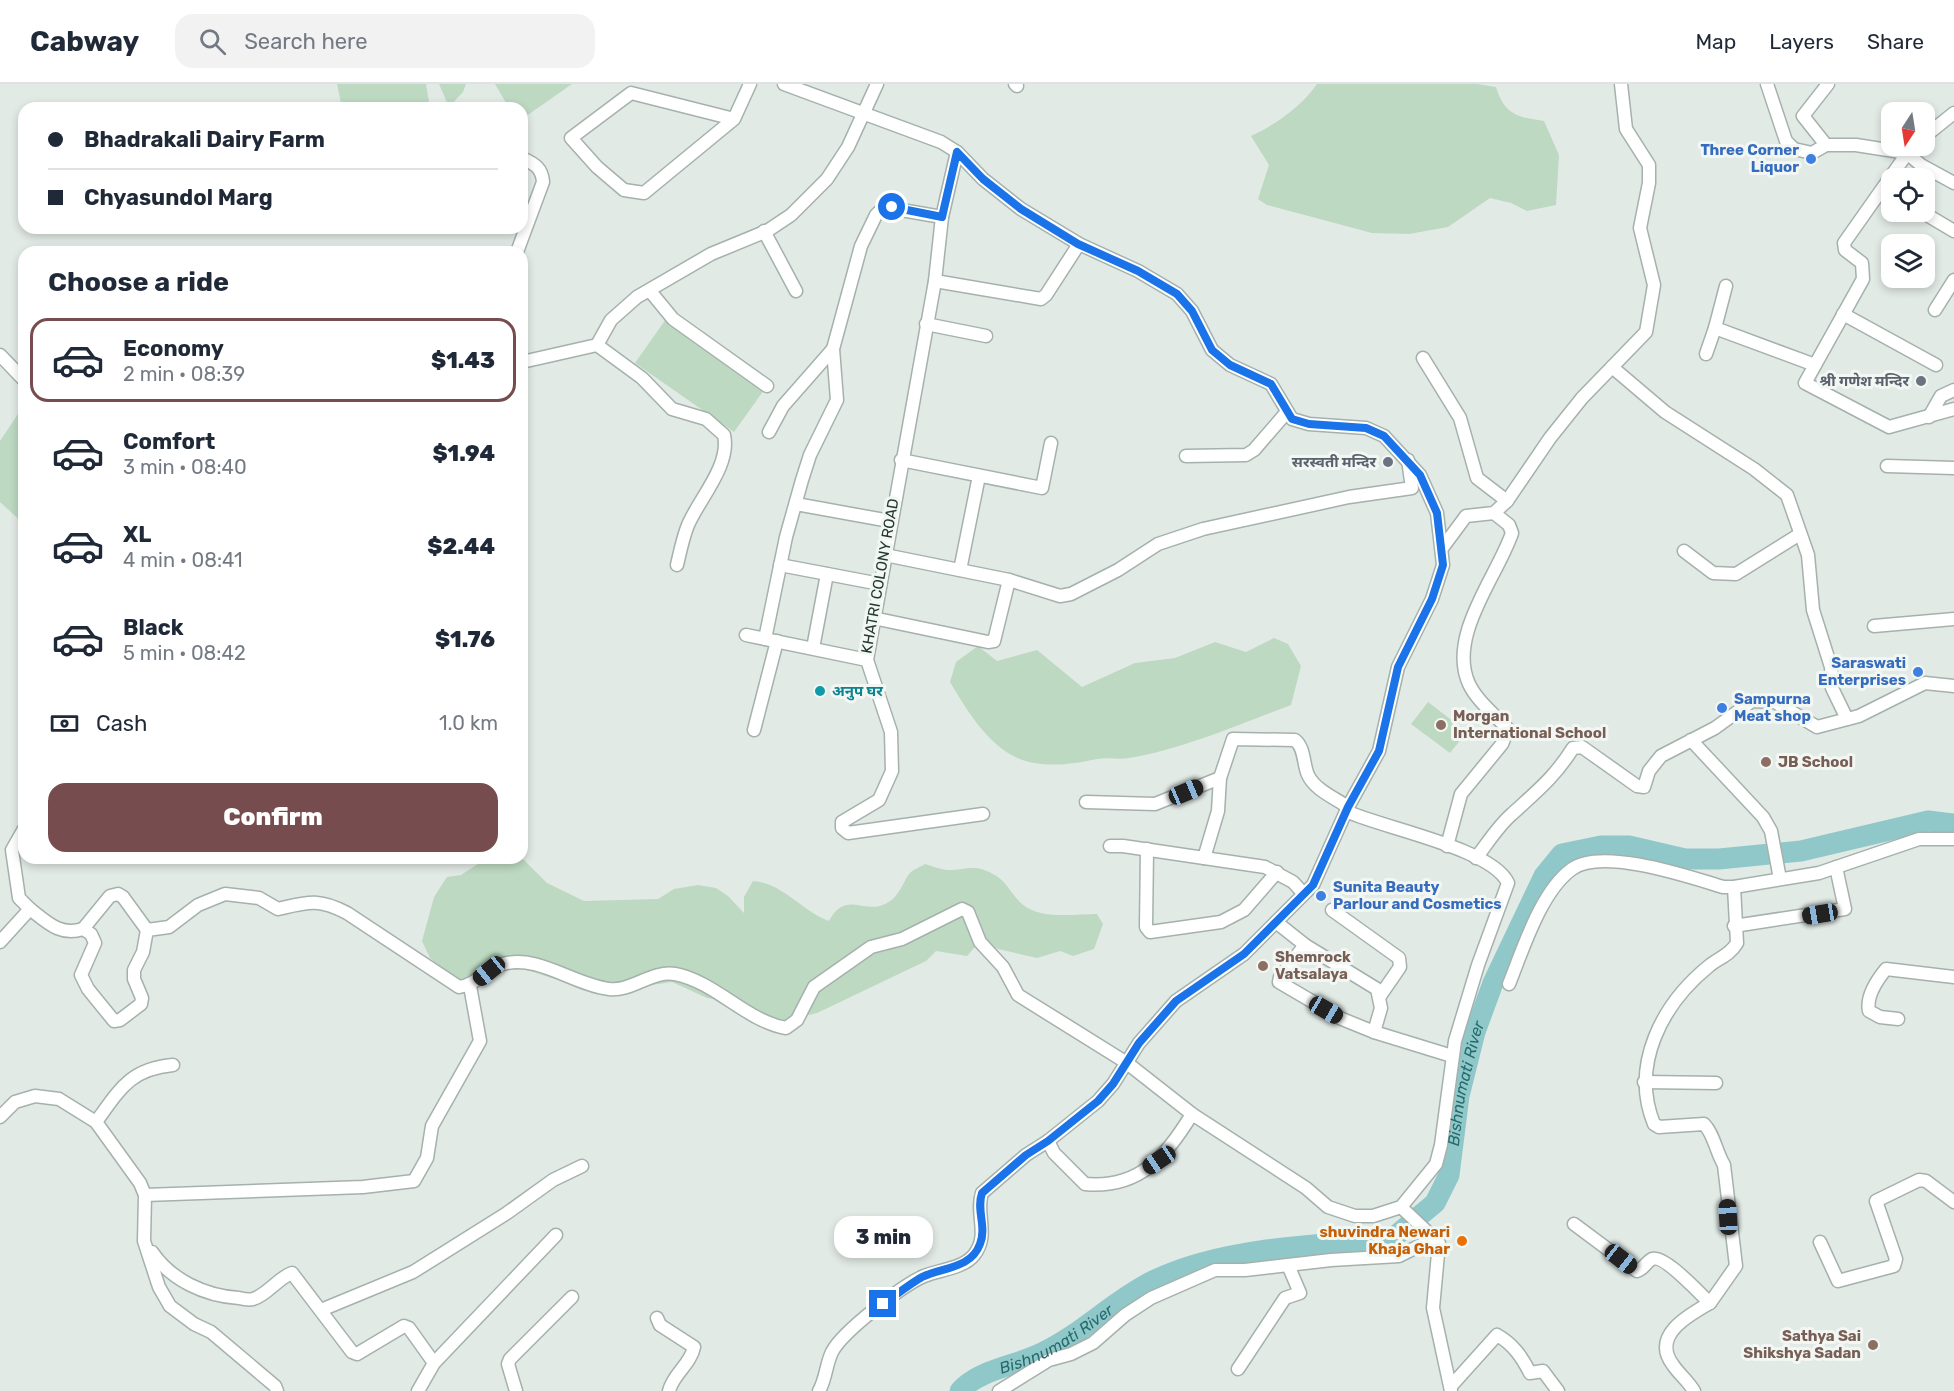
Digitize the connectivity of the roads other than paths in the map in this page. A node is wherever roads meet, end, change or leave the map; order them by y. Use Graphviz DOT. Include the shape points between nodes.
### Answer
graph roads {
  1 [pos="750,84"];
  2 [pos="784,84"];
  3 [pos="877,84"];
  4 [pos="1621,84"];
  5 [pos="1767,84"];
  6 [pos="1828,84"];
  7 [pos="1954,112"];
  8 [pos="864,114"];
  9 [pos="734,119"];
  10 [pos="1935,128"];
  11 [pos="1826,145"];
  12 [pos="1881,147"];
  13 [pos="957,152"];
  14 [pos="1915,156"];
  15 [pos="528,161"];
  16 [pos="1954,183"];
  17 [pos="1881,198"];
  18 [pos="942,217"];
  19 [pos="1935,220"];
  20 [pos="528,222"];
  21 [pos="764,231"];
  22 [pos="1954,231"];
  23 [pos="1078,244"];
  24 [pos="1954,280"];
  25 [pos="935,281"];
  26 [pos="1726,286"];
  27 [pos="650,291"];
  28 [pos="796,291"];
  29 [pos="1935,310"];
  30 [pos="1843,314"];
  31 [pos="926,324"];
  32 [pos="1715,328"];
  33 [pos="986,336"];
  34 [pos="597,345"];
  35 [pos="833,349"];
  36 [pos="1706,354"];
  37 [pos="0,355"];
  38 [pos="1423,358"];
  39 [pos="528,361"];
  40 [pos="1815,365"];
  41 [pos="1936,365"];
  42 [pos="1612,367"];
  43 [pos="18,374"];
  44 [pos="767,386"];
  45 [pos="1954,390"];
  46 [pos="1954,409"];
  47 [pos="1286,413"];
  48 [pos="1929,417"];
  49 [pos="769,432"];
  50 [pos="1051,443"];
  51 [pos="1186,456"];
  52 [pos="901,460"];
  53 [pos="1408,460"];
  54 [pos="1887,466"];
  55 [pos="1954,468"];
  56 [pos="979,476"];
  57 [pos="1507,501"];
  58 [pos="796,504"];
  59 [pos="1494,513"];
  60 [pos="891,521"];
  61 [pos="1800,534"];
  62 [pos="1443,547"];
  63 [pos="1684,551"];
  64 [pos="885,555"];
  65 [pos="677,565"];
  66 [pos="780,565"];
  67 [pos="960,570"];
  68 [pos="828,574"];
  69 [pos="1009,580"];
  70 [pos="880,584"];
  71 [pos="873,618"];
  72 [pos="1954,619"];
  73 [pos="1874,626"];
  74 [pos="746,635"];
  75 [pos="771,640"];
  76 [pos="813,648"];
  77 [pos="867,660"];
  78 [pos="1954,686"];
  79 [pos="1847,719"];
  80 [pos="754,730"];
  81 [pos="1691,740"];
  82 [pos="1220,778"];
  83 [pos="1086,802"];
  84 [pos="1347,809"];
  85 [pos="983,814"];
  86 [pos="1954,839"];
  87 [pos="18,840"];
  88 [pos="1110,846"];
  89 [pos="1447,846"];
  90 [pos="1147,849"];
  91 [pos="1204,858"];
  92 [pos="1476,858"];
  93 [pos="1836,867"];
  94 [pos="1277,872"];
  95 [pos="1779,875"];
  96 [pos="1734,887"];
  97 [pos="1303,894"];
  98 [pos="30,909"];
  99 [pos="1332,910"];
  100 [pos="1276,922"];
  101 [pos="1734,926"];
  102 [pos="83,929"];
  103 [pos="147,930"];
  104 [pos="0,942"];
  105 [pos="1305,945"];
  106 [pos="1954,977"];
  107 [pos="1509,984"];
  108 [pos="470,986"];
  109 [pos="1380,996"];
  110 [pos="1898,1019"];
  111 [pos="1374,1032"];
  112 [pos="1452,1056"];
  113 [pos="1127,1063"];
  114 [pos="173,1065"];
  115 [pos="1644,1082"];
  116 [pos="1716,1083"];
  117 [pos="1192,1114"];
  118 [pos="0,1116"];
  119 [pos="96,1122"];
  120 [pos="1048,1141"];
  121 [pos="582,1166"];
  122 [pos="145,1195"];
  123 [pos="1954,1202"];
  124 [pos="1401,1207"];
  125 [pos="1574,1224"];
  126 [pos="556,1235"];
  127 [pos="1431,1235"];
  128 [pos="144,1240"];
  129 [pos="1820,1242"];
  130 [pos="1288,1265"];
  131 [pos="572,1297"];
  132 [pos="1710,1303"];
  133 [pos="321,1310"];
  134 [pos="657,1318"];
  135 [pos="434,1363"];
  136 [pos="1238,1369"];
  137 [pos="1452,1388"];
  138 [pos="277,1391"];
  139 [pos="418,1391"];
  140 [pos="516,1391"];
  141 [pos="669,1391"];
  142 [pos="819,1391"];
  143 [pos="999,1391"];
  144 [pos="1558,1391"];
  145 [pos="1694,1391"];
  1 -- 9 [label="street"];
  2 -- 8 [label="street"];
  3 -- 8 [label="street"];
  4 -- 42 [label="street" via="1626,129 1649,165 1650,183 1640,228 1654,285 1646,332"];
  5 -- 11 [label="street" via="1786,141 1794,149 1812,153"];
  6 -- 11 [label="street" via="1803,116"];
  7 -- 10 [label="street"];
  8 -- 13 [label="street" via="941,142"];
  8 -- 21 [label="street" via="827,179 791,215"];
  9 -- 9 [label="street" via="644,193 624,190 571,138 631,93"];
  11 -- 12 [label="street"];
  13 -- 18 [label="street"];
  13 -- 23 [label="street" via="1001,195"];
  14 -- 16 [label="street" via="1921,165"];
  15 -- 20 [label="street" via="543,173 543,182"];
  17 -- 30 [label="street" via="1844,243 1845,250 1862,263 1863,279"];
  18 -- 25 [label="street, KHATRI COLONY ROAD"];
  18 -- 35 [label="street" via="884,207 876,215 861,246"];
  19 -- 22 [label="street"];
  21 -- 27 [label="street" via="711,254"];
  21 -- 28 [label="street"];
  23 -- 25 [label="street" via="1041,299"];
  23 -- 47 [label="street" via="1177,294 1192,311 1212,350 1230,365 1271,384"];
  24 -- 29 [label="street"];
  25 -- 31 [label="street, KHATRI COLONY ROAD"];
  26 -- 32 [label="street"];
  27 -- 34 [label="street" via="611,320"];
  27 -- 44 [label="street" via="673,319"];
  30 -- 40 [label="street"];
  30 -- 41 [label="street"];
  31 -- 33 [label="street"];
  31 -- 52 [label="street, KHATRI COLONY ROAD"];
  32 -- 36 [label="street"];
  32 -- 40 [label="street"];
  34 -- 39 [label="street"];
  34 -- 65 [label="street" via="642,378 672,409 706,419 724,435 724,450 709,490 687,527"];
  35 -- 49 [label="street" via="783,406"];
  35 -- 58 [label="street" via="837,400 810,455"];
  37 -- 43 [label="street"];
  38 -- 57 [label="street" via="1460,418 1477,478"];
  40 -- 48 [label="street" via="1805,383 1886,426"];
  42 -- 57 [label="street" via="1550,438"];
  42 -- 61 [label="street" via="1665,412 1779,487 1791,504"];
  45 -- 48 [label="street" via="1941,396"];
  46 -- 48 [label="street"];
  47 -- 51 [label="street" via="1245,455"];
  47 -- 53 [label="street" via="1299,422 1375,431"];
  50 -- 56 [label="street" via="1042,488"];
  52 -- 56 [label="street"];
  52 -- 60 [label="street, KHATRI COLONY ROAD"];
  53 -- 62 [label="street" via="1432,498"];
  53 -- 69 [label="street" via="1412,488 1349,497 1203,529 1158,544 1071,594 1060,596"];
  54 -- 55 [label="street"];
  56 -- 67 [label="street"];
  57 -- 59 [label="street"];
  58 -- 60 [label="street"];
  58 -- 66 [label="street"];
  59 -- 62 [label="street" via="1466,516"];
  59 -- 89 [label="street" via="1509,525 1512,533 1467,633 1462,656 1469,686 1508,729 1502,744 1461,794"];
  60 -- 64 [label="street, KHATRI COLONY ROAD"];
  61 -- 63 [label="street" via="1736,574 1713,573"];
  61 -- 79 [label="street" via="1808,555 1813,610 1831,667 1832,688"];
  62 -- 84 [label="street" via="1439,579 1398,667 1379,751"];
  64 -- 67 [label="street"];
  64 -- 70 [label="street, KHATRI COLONY ROAD"];
  66 -- 68 [label="street"];
  66 -- 75 [label="street"];
  67 -- 69 [label="street"];
  68 -- 70 [label="street"];
  68 -- 76 [label="street"];
  69 -- 71 [label="street" via="994,640 988,642"];
  70 -- 71 [label="street, KHATRI COLONY ROAD"];
  71 -- 77 [label="street, KHATRI COLONY ROAD"];
  72 -- 73 [label="street"];
  74 -- 75 [label="street, KHATRI COLONY ROAD"];
  75 -- 76 [label="street, KHATRI COLONY ROAD"];
  75 -- 80 [label="street"];
  76 -- 77 [label="street, KHATRI COLONY ROAD"];
  77 -- 85 [label="street" via="891,732 892,771 879,800 842,822 842,828 848,833"];
  78 -- 79 [label="street" via="1925,683 1900,698"];
  79 -- 81 [label="street" via="1817,727 1775,702 1760,700"];
  81 -- 92 [label="street" via="1661,756 1640,788 1582,747 1572,748 1560,768 1511,815"];
  81 -- 95 [label="street" via="1763,817 1771,831"];
  82 -- 83 [label="street" via="1155,804"];
  82 -- 84 [label="street" via="1233,740 1295,740 1301,745 1313,783"];
  82 -- 91 [label="street" via="1218,812"];
  84 -- 89 [label="street" via="1364,819 1408,830"];
  84 -- 97 [label="street" via="1320,873"];
  86 -- 93 [label="street" via="1919,839"];
  87 -- 98 [label="street" via="12,850 19,898"];
  88 -- 90 [label="street"];
  89 -- 92 [label="street"];
  90 -- 91 [label="street"];
  90 -- 94 [label="street" via="1146,927 1150,932 1221,922 1244,910"];
  91 -- 94 [label="street"];
  92 -- 112 [label="street" via="1502,871 1508,883 1478,965"];
  93 -- 95 [label="street"];
  93 -- 101 [label="street" via="1845,909"];
  94 -- 97 [label="street"];
  95 -- 96 [label="street"];
  96 -- 101 [label="street"];
  96 -- 107 [label="street" via="1625,861 1580,865 1551,891"];
  97 -- 100 [label="street"];
  98 -- 102 [label="street" via="61,932"];
  98 -- 104 [label="street"];
  99 -- 109 [label="street" via="1399,958 1400,967"];
  100 -- 105 [label="street"];
  100 -- 113 [label="street" via="1244,954 1176,1001"];
  101 -- 115 [label="street" via="1737,943 1733,949 1709,966 1662,1018"];
  102 -- 103 [label="street" via="110,896 118,894"];
  102 -- 103 [label="street" via="92,934 95,943 81,975 114,1021 141,1004 134,970"];
  103 -- 108 [label="street" via="169,927 198,905 225,894 259,898 278,909 310,901 327,903 459,987"];
  105 -- 109 [label="street" via="1377,989"];
  105 -- 111 [label="street" via="1280,982 1342,1019"];
  106 -- 110 [label="street" via="1886,969 1878,979 1869,1011"];
  108 -- 113 [label="street" via="503,963 526,962 611,990 674,974 770,1025 786,1028 796,1020 814,987 871,947 902,939 963,909 968,912 980,942 1003,967 1018,995"];
  108 -- 122 [label="street" via="480,1041 432,1126 427,1158 414,1181 363,1187"];
  109 -- 111 [label="street"];
  111 -- 112 [label="street"];
  112 -- 124 [label="street" via="1440,1152 1430,1174"];
  113 -- 117 [label="street"];
  113 -- 120 [label="street" via="1098,1101"];
  114 -- 119 [label="street" via="152,1067 126,1081"];
  115 -- 116 [label="street"];
  115 -- 132 [label="street" via="1654,1124 1704,1124 1724,1165 1736,1266"];
  117 -- 120 [label="street" via="1159,1160 1143,1172 1113,1184 1084,1184 1054,1153"];
  117 -- 124 [label="street" via="1306,1188 1328,1207 1355,1216 1373,1216"];
  118 -- 119 [label="street" via="15,1102 35,1096 59,1099"];
  119 -- 122 [label="street"];
  120 -- 142 [label="street" via="982,1193 984,1232 969,1261 922,1277 842,1337 832,1352"];
  121 -- 133 [label="street" via="553,1180 413,1272"];
  122 -- 128 [label="street"];
  123 -- 129 [label="street" via="1919,1180 1876,1201 1896,1259 1894,1266 1838,1281"];
  124 -- 127 [label="street"];
  125 -- 132 [label="street" via="1637,1271 1653,1258 1658,1259"];
  126 -- 135 [label="street"];
  127 -- 130 [label="street" via="1399,1256"];
  127 -- 137 [label="street" via="1439,1243 1433,1308"];
  128 -- 133 [label="street" via="161,1266 196,1289 224,1298 253,1299 292,1273"];
  128 -- 138 [label="street" via="159,1287 170,1306 211,1332"];
  130 -- 136 [label="street" via="1300,1293 1285,1298"];
  130 -- 143 [label="street" via="1215,1270 1183,1283 1125,1315 1093,1343 1049,1360"];
  131 -- 140 [label="street" via="510,1359"];
  132 -- 145 [label="street" via="1674,1327 1665,1344 1666,1355"];
  133 -- 135 [label="street" via="352,1352 357,1354 404,1326"];
  134 -- 141 [label="street" via="694,1347"];
  135 -- 139 [label="street"];
  137 -- 144 [label="street" via="1497,1335 1522,1357 1530,1373 1543,1371"];
}
